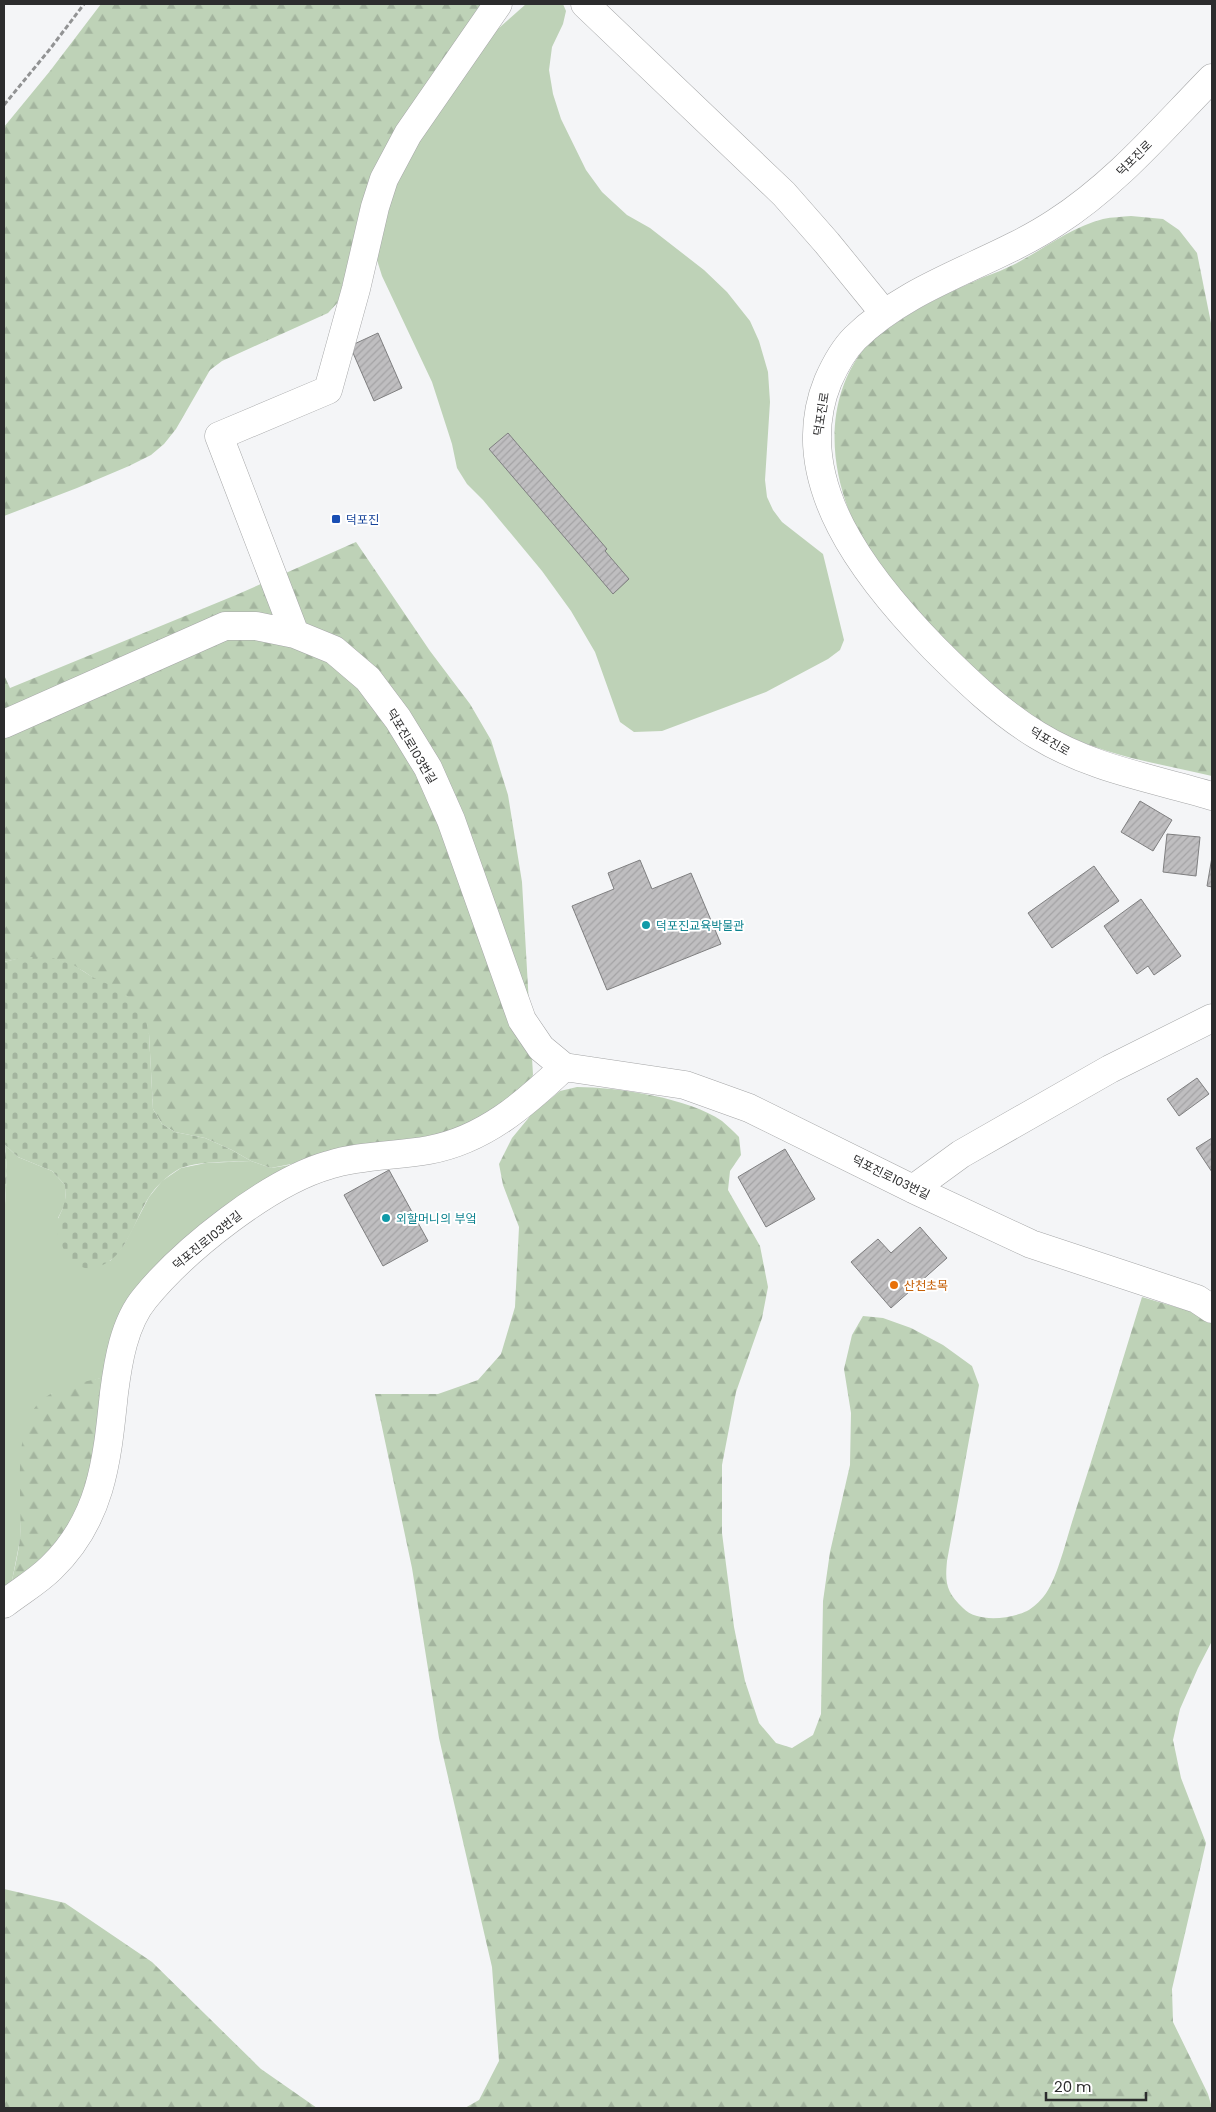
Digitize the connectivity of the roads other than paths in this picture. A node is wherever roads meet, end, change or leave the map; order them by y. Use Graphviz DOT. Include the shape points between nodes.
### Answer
graph roads {
  1 [pos="498,4"];
  2 [pos="585,4"];
  3 [pos="1212,78"];
  4 [pos="884,313"];
  5 [pos="295,634"];
  6 [pos="4,724"];
  7 [pos="1212,796"];
  8 [pos="1212,1018"];
  9 [pos="564,1067"];
  10 [pos="913,1189"];
  11 [pos="1212,1309"];
  12 [pos="4,1604"];
  1 -- 5 [label="street" via="408,134 384,179 328,390 219,436"];
  2 -- 4 [label="street" via="784,194"];
  3 -- 4 [label="street, 덕포진로" via="1123,170 1079,206 1015,247"];
  4 -- 7 [label="street, 덕포진로" via="854,339 836,363 822,396 816,431 820,468 833,508 848,541 875,582 957,672 1036,734 1068,752 1114,771"];
  5 -- 6 [label="street, 덕포진로103번길" via="256,626 225,626"];
  5 -- 9 [label="street, 덕포진로103번길" via="334,650 368,679 398,719 428,768 451,820 522,1020 541,1048"];
  8 -- 10 [label="street" via="1110,1069 960,1154"];
  9 -- 10 [label="street, 덕포진로103번길" via="685,1085 749,1108"];
  9 -- 12 [label="street, 덕포진로103번길" via="502,1120 470,1137 430,1150 352,1159 328,1165 286,1183 229,1221 178,1262 143,1299 132,1320 116,1380 100,1489 87,1522 51,1569"];
  10 -- 11 [label="street, 덕포진로103번길" via="1031,1244 1197,1299"];
}
